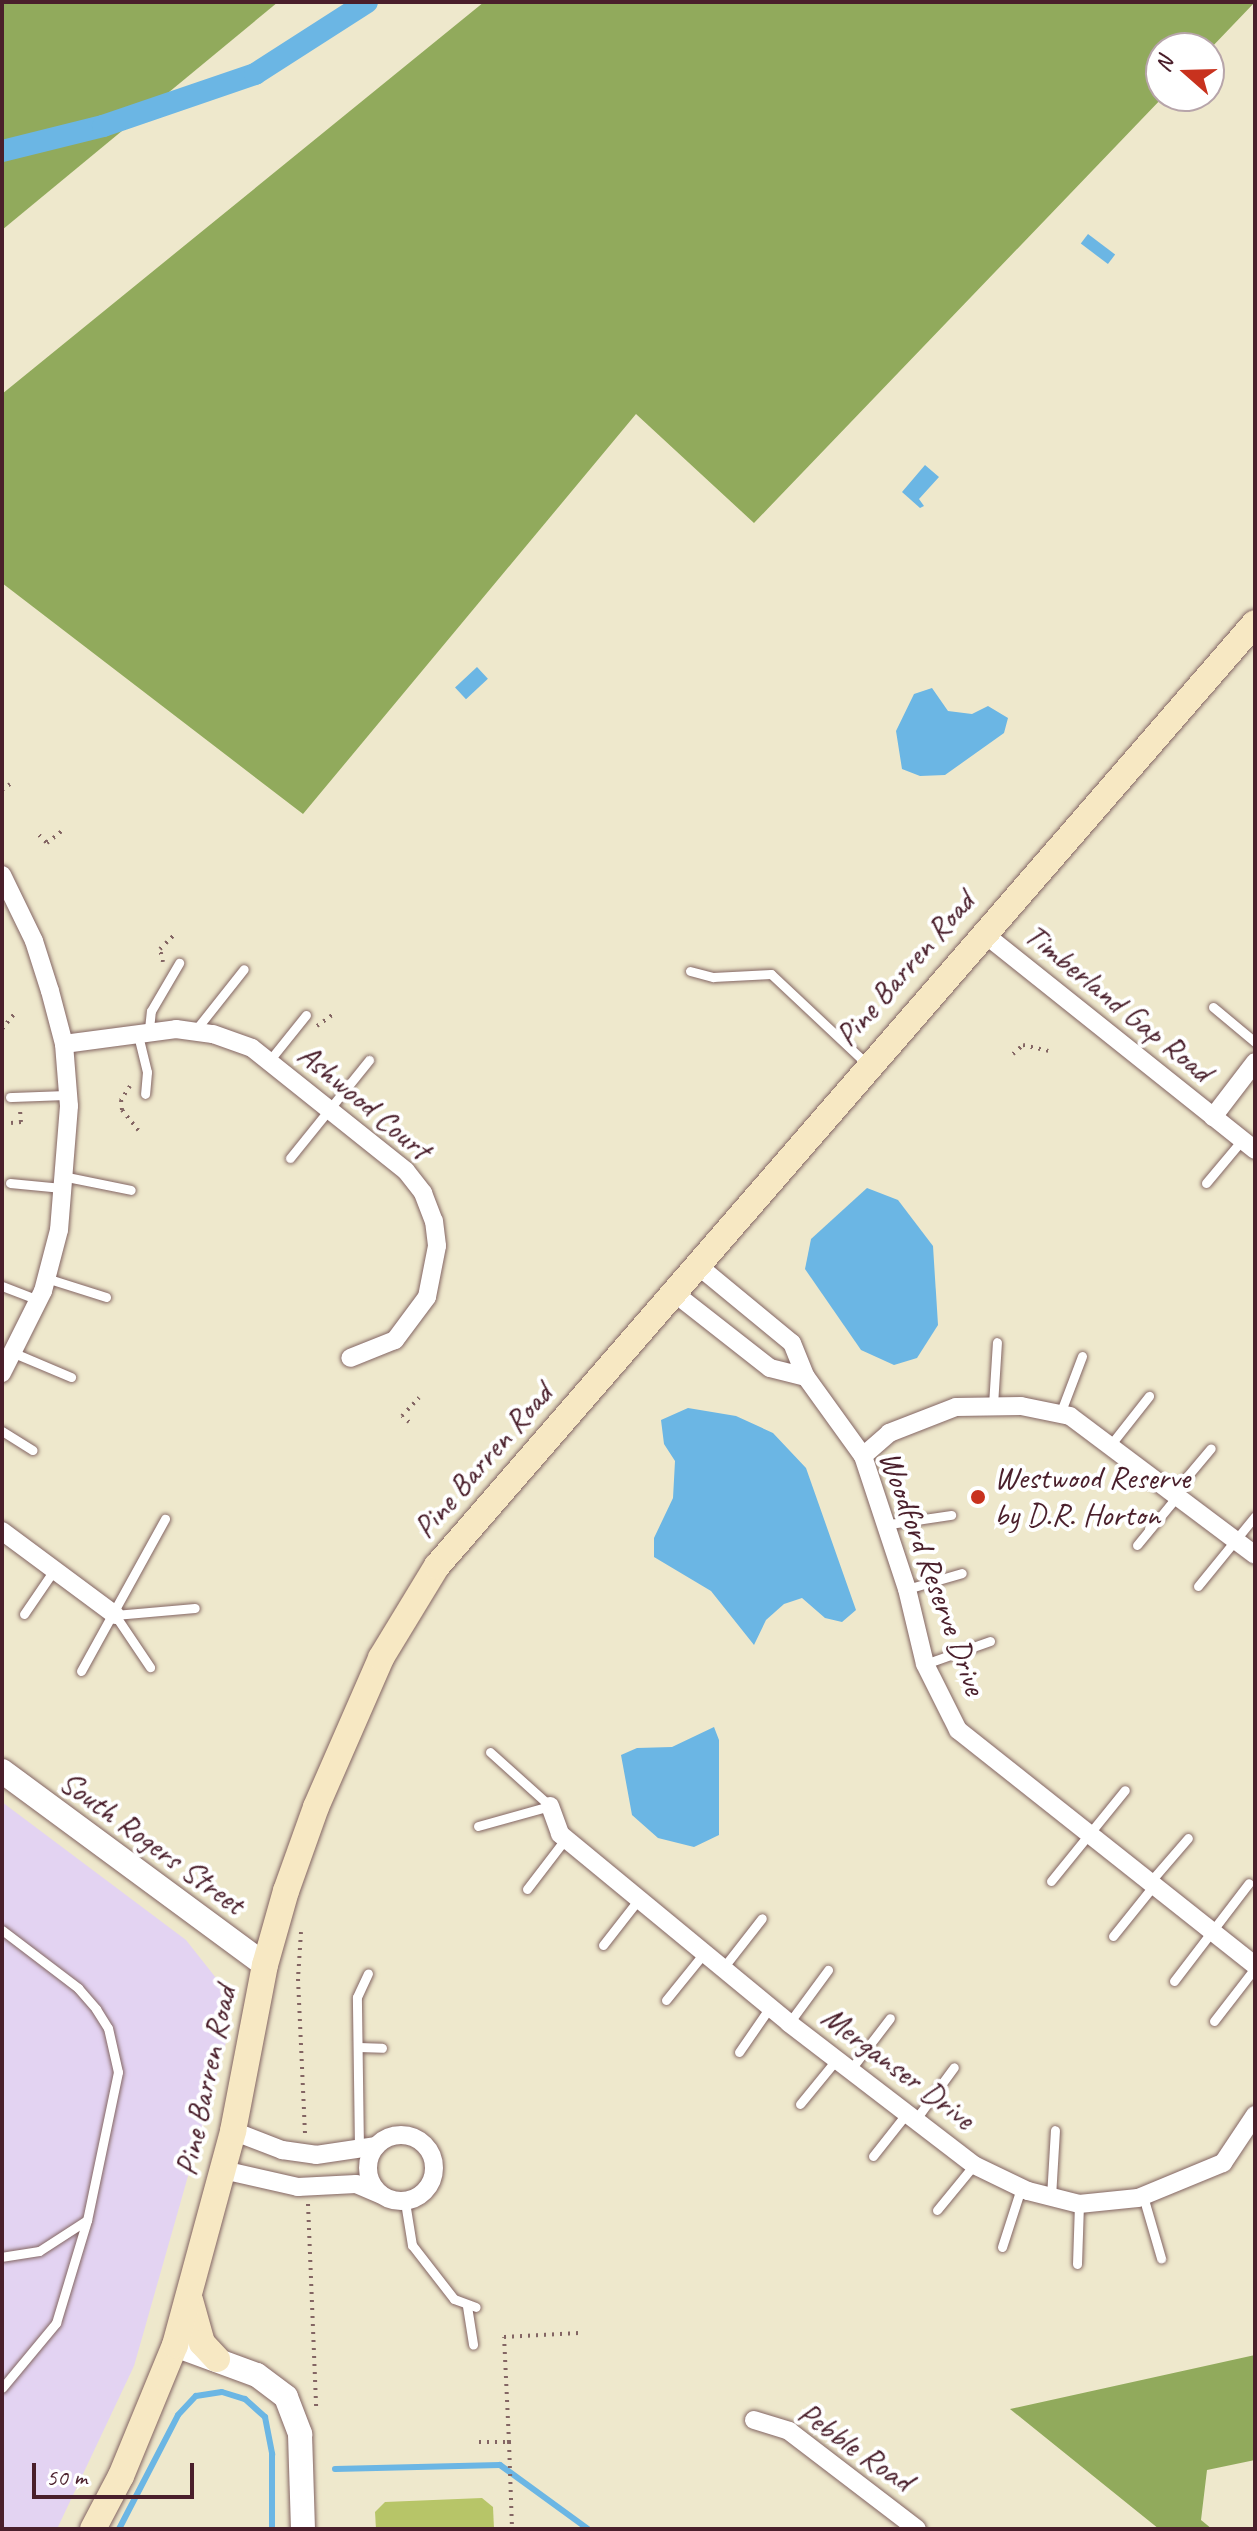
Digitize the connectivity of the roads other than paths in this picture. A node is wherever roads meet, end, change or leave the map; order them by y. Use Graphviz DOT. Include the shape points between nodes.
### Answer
graph roads {
  1 [pos="1255,623"];
  2 [pos="2,875"];
  3 [pos="982,932"];
  4 [pos="179,963"];
  5 [pos="244,969"];
  6 [pos="690,971"];
  7 [pos="1213,1007"];
  8 [pos="306,1015"];
  9 [pos="143,1030"];
  10 [pos="194,1032"];
  11 [pos="1255,1042"];
  12 [pos="64,1044"];
  13 [pos="369,1060"];
  14 [pos="269,1061"];
  15 [pos="1255,1063"];
  16 [pos="868,1065"];
  17 [pos="145,1094"];
  18 [pos="68,1095"];
  19 [pos="10,1097"];
  20 [pos="328,1108"];
  21 [pos="1213,1117"];
  22 [pos="1248,1145"];
  23 [pos="290,1158"];
  24 [pos="10,1183"];
  25 [pos="66,1183"];
  26 [pos="1206,1183"];
  27 [pos="131,1190"];
  28 [pos="696,1264"];
  29 [pos="46,1278"];
  30 [pos="2,1286"];
  31 [pos="673,1292"];
  32 [pos="106,1297"];
  33 [pos="39,1300"];
  34 [pos="997,1342"];
  35 [pos="14,1353"];
  36 [pos="1082,1356"];
  37 [pos="350,1358"];
  38 [pos="2,1373"];
  39 [pos="71,1377"];
  40 [pos="806,1377"];
  41 [pos="1149,1396"];
  42 [pos="993,1405"];
  43 [pos="1060,1414"];
  44 [pos="2,1431"];
  45 [pos="1112,1443"];
  46 [pos="1211,1448"];
  47 [pos="33,1450"];
  48 [pos="863,1456"];
  49 [pos="1176,1493"];
  50 [pos="951,1515"];
  51 [pos="1255,1516"];
  52 [pos="165,1519"];
  53 [pos="883,1525"];
  54 [pos="2,1531"];
  55 [pos="1237,1541"];
  56 [pos="1137,1545"];
  57 [pos="1255,1555"];
  58 [pos="54,1570"];
  59 [pos="962,1573"];
  60 [pos="1198,1586"];
  61 [pos="907,1589"];
  62 [pos="195,1608"];
  63 [pos="24,1614"];
  64 [pos="115,1615"];
  65 [pos="990,1641"];
  66 [pos="925,1664"];
  67 [pos="150,1667"];
  68 [pos="81,1671"];
  69 [pos="490,1752"];
  70 [pos="2,1771"];
  71 [pos="1125,1790"];
  72 [pos="550,1806"];
  73 [pos="478,1826"];
  74 [pos="1087,1832"];
  75 [pos="566,1838"];
  76 [pos="1188,1838"];
  77 [pos="1051,1881"];
  78 [pos="1152,1883"];
  79 [pos="1249,1883"];
  80 [pos="527,1889"];
  81 [pos="639,1899"];
  82 [pos="762,1918"];
  83 [pos="2,1930"];
  84 [pos="1212,1930"];
  85 [pos="1113,1936"];
  86 [pos="603,1945"];
  87 [pos="704,1953"];
  88 [pos="265,1965"];
  89 [pos="1255,1966"];
  90 [pos="723,1968"];
  91 [pos="828,1970"];
  92 [pos="368,1973"];
  93 [pos="1174,1981"];
  94 [pos="666,2000"];
  95 [pos="770,2007"];
  96 [pos="890,2018"];
  97 [pos="1214,2021"];
  98 [pos="789,2023"];
  99 [pos="358,2047"];
  100 [pos="382,2048"];
  101 [pos="739,2052"];
  102 [pos="844,2064"];
  103 [pos="954,2067"];
  104 [pos="800,2104"];
  105 [pos="1255,2115"];
  106 [pos="912,2116"];
  107 [pos="1055,2130"];
  108 [pos="233,2131"];
  109 [pos="367,2149"];
  110 [pos="873,2156"];
  111 [pos="974,2165"];
  112 [pos="223,2170"];
  113 [pos="1021,2188"];
  114 [pos="380,2194"];
  115 [pos="1143,2196"];
  116 [pos="1051,2197"];
  117 [pos="405,2202"];
  118 [pos="1079,2204"];
  119 [pos="937,2210"];
  120 [pos="87,2220"];
  121 [pos="1002,2247"];
  122 [pos="2,2257"];
  123 [pos="1161,2258"];
  124 [pos="1077,2264"];
  125 [pos="189,2295"];
  126 [pos="175,2345"];
  127 [pos="473,2345"];
  128 [pos="217,2359"];
  129 [pos="2,2388"];
  130 [pos="754,2420"];
  131 [pos="93,2529"];
  132 [pos="303,2529"];
  133 [pos="917,2529"];
  1 -- 3 [label="main road, Pine Barren Road"];
  2 -- 12 [label="street" via="34,941"];
  3 -- 16 [label="main road, Pine Barren Road"];
  3 -- 21 [label="street, Timberland Gap Road"];
  4 -- 9 [label="lane"];
  5 -- 10 [label="lane"];
  6 -- 16 [label="lane" via="713,977 771,974"];
  7 -- 11 [label="lane"];
  8 -- 14 [label="lane"];
  9 -- 10 [label="street, Ashwood Court"];
  9 -- 12 [label="street, Ashwood Court"];
  9 -- 17 [label="lane"];
  10 -- 14 [label="street, Ashwood Court" via="252,1048"];
  12 -- 18 [label="street"];
  13 -- 20 [label="lane"];
  14 -- 20 [label="street, Ashwood Court"];
  15 -- 21 [label="street"];
  16 -- 28 [label="main road, Pine Barren Road"];
  18 -- 19 [label="lane"];
  18 -- 25 [label="street"];
  20 -- 23 [label="lane"];
  20 -- 37 [label="street, Ashwood Court" via="406,1171 423,1193 437,1246 427,1297 415,1319 395,1340"];
  21 -- 22 [label="street, Timberland Gap Road"];
  22 -- 26 [label="lane"];
  24 -- 25 [label="lane"];
  25 -- 27 [label="lane"];
  25 -- 29 [label="street"];
  28 -- 31 [label="main road, Pine Barren Road"];
  28 -- 40 [label="street, Woodford Reserve Drive" via="792,1343"];
  29 -- 32 [label="lane"];
  29 -- 33 [label="street"];
  30 -- 33 [label="lane"];
  31 -- 40 [label="street" via="770,1368"];
  31 -- 88 [label="main road, Pine Barren Road" via="437,1566 381,1658 316,1807"];
  33 -- 35 [label="street"];
  34 -- 42 [label="lane"];
  35 -- 38 [label="street"];
  35 -- 39 [label="lane"];
  36 -- 43 [label="lane"];
  40 -- 48 [label="street, Woodford Reserve Drive"];
  41 -- 45 [label="lane"];
  42 -- 43 [label="street"];
  42 -- 48 [label="street" via="956,1407 889,1433"];
  43 -- 45 [label="street"];
  44 -- 47 [label="lane"];
  45 -- 49 [label="street"];
  46 -- 49 [label="lane"];
  48 -- 53 [label="street, Woodford Reserve Drive"];
  49 -- 55 [label="street"];
  49 -- 56 [label="lane"];
  50 -- 53 [label="lane"];
  51 -- 55 [label="lane"];
  52 -- 64 [label="lane" via="134,1566"];
  53 -- 61 [label="street, Woodford Reserve Drive"];
  54 -- 58 [label="street"];
  55 -- 57 [label="street"];
  55 -- 60 [label="lane"];
  58 -- 63 [label="lane"];
  58 -- 64 [label="street"];
  59 -- 61 [label="lane"];
  61 -- 66 [label="street, Woodford Reserve Drive"];
  62 -- 64 [label="lane"];
  64 -- 67 [label="lane"];
  64 -- 68 [label="lane"];
  65 -- 66 [label="lane"];
  66 -- 74 [label="street, Woodford Reserve Drive" via="958,1730"];
  69 -- 72 [label="lane"];
  70 -- 88 [label="street, South Rogers Street"];
  71 -- 74 [label="lane"];
  72 -- 73 [label="lane"];
  72 -- 75 [label="street, Merganser Drive"];
  74 -- 77 [label="lane"];
  74 -- 78 [label="street, Woodford Reserve Drive"];
  75 -- 80 [label="lane"];
  75 -- 81 [label="street, Merganser Drive"];
  76 -- 78 [label="lane"];
  78 -- 84 [label="street, Woodford Reserve Drive"];
  78 -- 85 [label="lane"];
  79 -- 84 [label="lane"];
  81 -- 86 [label="lane"];
  81 -- 87 [label="street, Merganser Drive"];
  82 -- 90 [label="lane"];
  83 -- 120 [label="lane" via="78,1988 108,2028 115,2050 117,2094"];
  84 -- 89 [label="street, Woodford Reserve Drive"];
  84 -- 93 [label="lane"];
  87 -- 90 [label="street, Merganser Drive"];
  87 -- 94 [label="lane"];
  88 -- 108 [label="main road, Pine Barren Road"];
  89 -- 97 [label="lane"];
  90 -- 95 [label="street, Merganser Drive"];
  91 -- 98 [label="lane"];
  92 -- 99 [label="lane" via="357,1997"];
  95 -- 98 [label="street, Merganser Drive"];
  95 -- 101 [label="lane"];
  96 -- 102 [label="lane"];
  98 -- 102 [label="street, Merganser Drive"];
  99 -- 100 [label="lane"];
  99 -- 109 [label="lane"];
  102 -- 104 [label="lane"];
  102 -- 106 [label="street, Merganser Drive"];
  103 -- 106 [label="lane"];
  105 -- 115 [label="street, Merganser Drive" via="1223,2163"];
  106 -- 110 [label="lane"];
  106 -- 111 [label="street, Merganser Drive"];
  107 -- 116 [label="lane"];
  108 -- 109 [label="street" via="282,2150"];
  108 -- 112 [label="main road, Pine Barren Road"];
  109 -- 114 [label="street" via="368,2171"];
  109 -- 117 [label="street" via="399,2134 412,2136 432,2153 434,2179 417,2199"];
  111 -- 113 [label="street, Merganser Drive"];
  111 -- 119 [label="lane"];
  112 -- 114 [label="street" via="307,2187 356,2184"];
  112 -- 125 [label="main road, Pine Barren Road"];
  113 -- 116 [label="street, Merganser Drive"];
  113 -- 121 [label="lane"];
  114 -- 117 [label="street"];
  115 -- 118 [label="street, Merganser Drive"];
  115 -- 123 [label="lane"];
  116 -- 118 [label="street, Merganser Drive"];
  117 -- 127 [label="lane" via="412,2245 454,2299 472,2306"];
  118 -- 124 [label="lane"];
  120 -- 122 [label="lane" via="39,2251"];
  120 -- 129 [label="lane" via="56,2323"];
  125 -- 126 [label="main road, Pine Barren Road"];
  125 -- 128 [label="main road" via="196,2331"];
  126 -- 128 [label="street"];
  126 -- 131 [label="main road, Pine Barren Road" via="121,2476"];
  128 -- 132 [label="street" via="257,2375 286,2397 300,2434"];
  130 -- 133 [label="street, Pebble Road" via="789,2431"];
}
